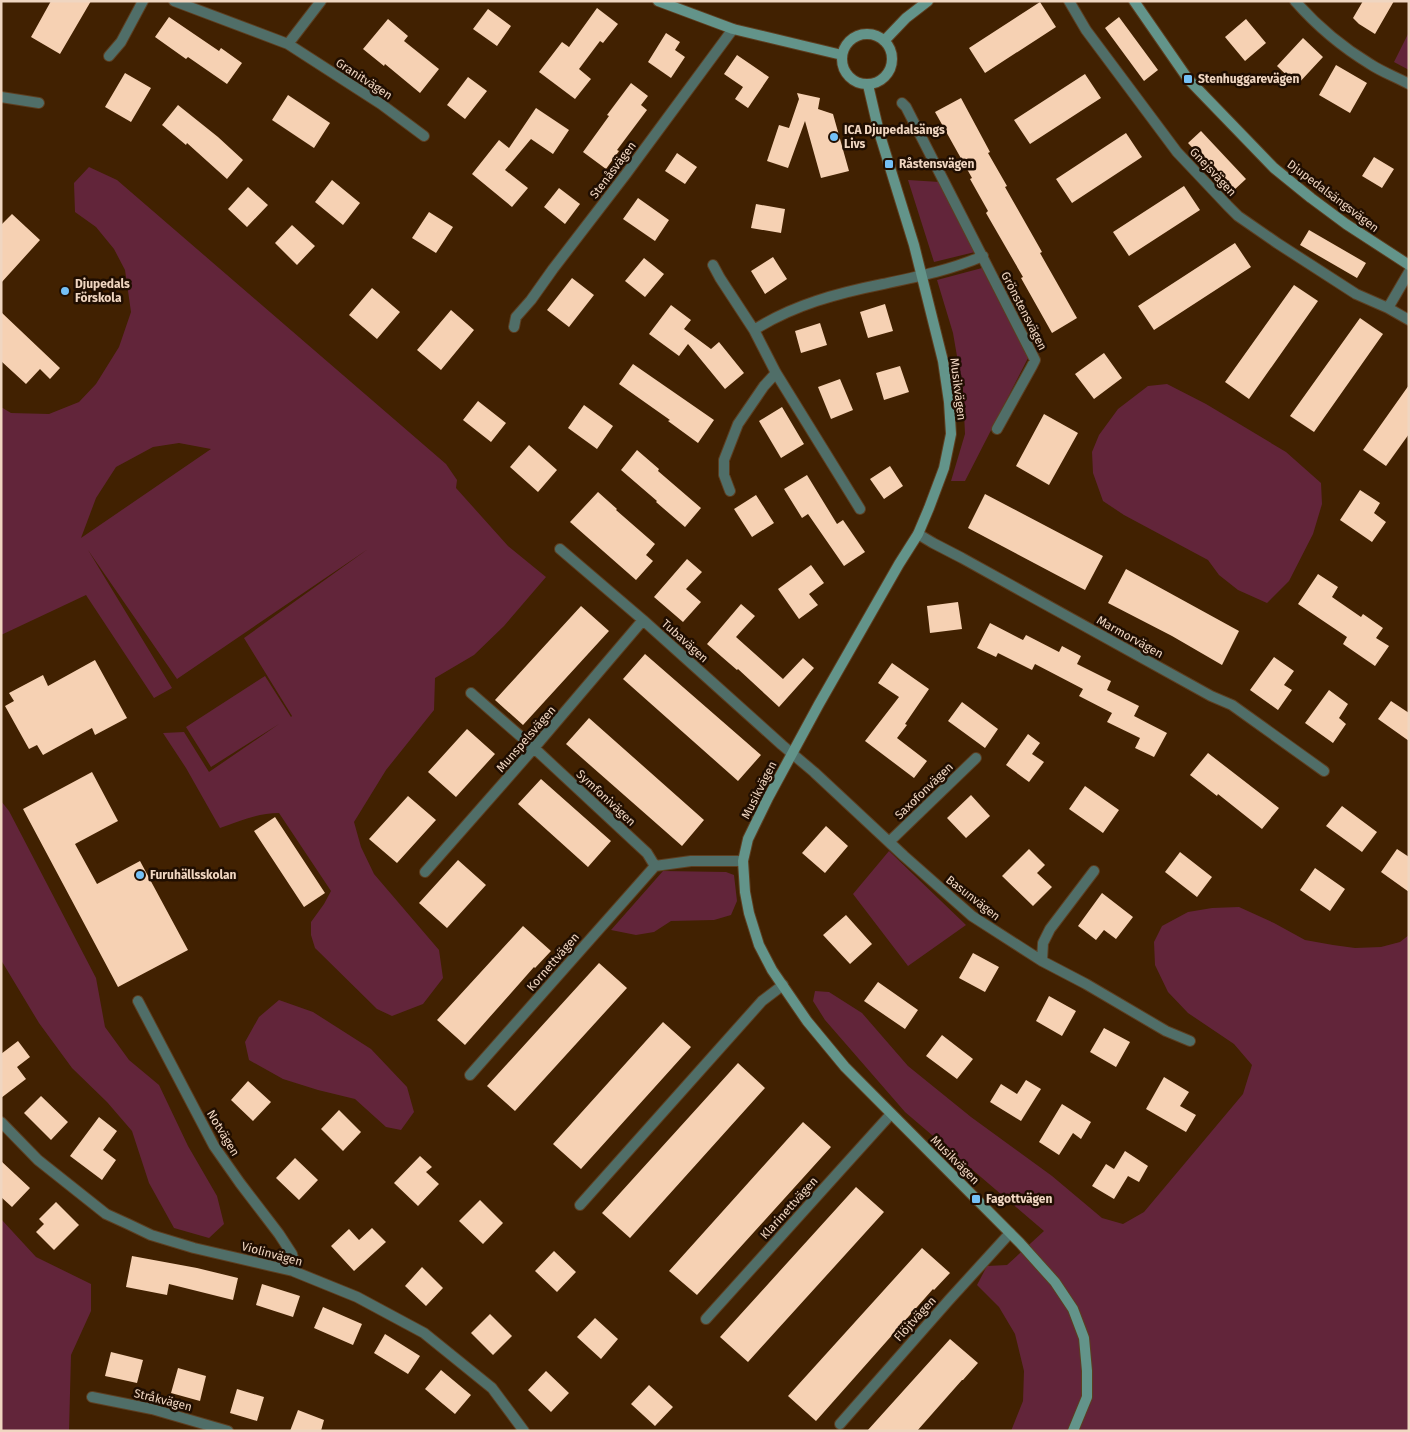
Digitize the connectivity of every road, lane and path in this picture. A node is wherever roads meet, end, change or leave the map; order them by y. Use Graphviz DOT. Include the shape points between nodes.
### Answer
graph roads {
  1 [pos="143,1"];
  2 [pos="174,1"];
  3 [pos="321,1"];
  4 [pos="658,1"];
  5 [pos="928,1"];
  6 [pos="1068,1"];
  7 [pos="1134,1"];
  8 [pos="1295,1"];
  9 [pos="733,29"];
  10 [pos="884,40"];
  11 [pos="288,44"];
  12 [pos="842,55"];
  13 [pos="109,56"];
  14 [pos="1409,84"];
  15 [pos="868,85"];
  16 [pos="1,96"];
  17 [pos="39,103"];
  18 [pos="902,103"];
  19 [pos="424,136"];
  20 [pos="983,256"];
  21 [pos="713,265"];
  22 [pos="1409,265"];
  23 [pos="1409,272"];
  24 [pos="922,275"];
  25 [pos="1388,308"];
  26 [pos="1409,320"];
  27 [pos="514,327"];
  28 [pos="754,330"];
  29 [pos="776,372"];
  30 [pos="996,429"];
  31 [pos="730,491"];
  32 [pos="860,509"];
  33 [pos="918,534"];
  34 [pos="560,549"];
  35 [pos="643,620"];
  36 [pos="471,693"];
  37 [pos="534,748"];
  38 [pos="792,754"];
  39 [pos="976,758"];
  40 [pos="1324,771"];
  41 [pos="889,842"];
  42 [pos="743,861"];
  43 [pos="655,866"];
  44 [pos="1094,871"];
  45 [pos="425,872"];
  46 [pos="1042,961"];
  47 [pos="783,985"];
  48 [pos="138,1001"];
  49 [pos="1190,1042"];
  50 [pos="470,1074"];
  51 [pos="891,1114"];
  52 [pos="1,1122"];
  53 [pos="580,1205"];
  54 [pos="1010,1233"];
  55 [pos="293,1272"];
  56 [pos="706,1319"];
  57 [pos="92,1397"];
  58 [pos="840,1424"];
  59 [pos="228,1431"];
  60 [pos="524,1431"];
  61 [pos="1073,1431"];
  1 -- 13 [label="street" via="121,42"];
  2 -- 11 [label="street, Granitvägen"];
  3 -- 11 [label="street"];
  4 -- 9 [label="street"];
  5 -- 10 [label="street"];
  6 -- 25 [label="street, Gnejsvägen" via="1177,152 1238,216 1356,294"];
  7 -- 22 [label="street, Djupedalsängsvägen" via="1188,79 1274,168 1346,224"];
  8 -- 14 [label="street" via="1322,29 1351,51"];
  9 -- 12 [label="street"];
  9 -- 27 [label="street, Stenåsvägen" via="516,317"];
  10 -- 12 [label="street" via="871,34 856,36 845,46"];
  10 -- 15 [label="street" via="892,53 891,68 882,80"];
  11 -- 19 [label="street, Granitvägen"];
  12 -- 15 [label="street" via="842,65 849,78"];
  15 -- 24 [label="street, Musikvägen" via="878,132"];
  16 -- 17 [label="street"];
  18 -- 20 [label="street, Grönstensvägen"];
  20 -- 24 [label="street"];
  20 -- 30 [label="street, Grönstensvägen" via="1035,360"];
  21 -- 28 [label="street"];
  23 -- 25 [label="street"];
  24 -- 28 [label="street" via="805,304"];
  24 -- 33 [label="street, Musikvägen" via="943,361 951,434 944,468"];
  25 -- 26 [label="street, Gnejsvägen"];
  28 -- 29 [label="street"];
  29 -- 31 [label="street" via="738,424 724,460 724,475"];
  29 -- 32 [label="street"];
  33 -- 38 [label="street, Musikvägen"];
  33 -- 40 [label="street, Marmorvägen" via="1232,705"];
  34 -- 35 [label="street, Tubavägen"];
  35 -- 37 [label="street, Munspelsvägen"];
  35 -- 38 [label="street, Tubavägen"];
  36 -- 37 [label="street, Symfonivägen"];
  37 -- 43 [label="street, Symfonivägen" via="647,853"];
  37 -- 45 [label="street, Munspelsvägen"];
  38 -- 41 [label="street, Basunvägen"];
  38 -- 42 [label="street, Musikvägen" via="751,833"];
  39 -- 41 [label="street, Saxofonvägen"];
  41 -- 46 [label="street, Basunvägen" via="972,916"];
  42 -- 43 [label="street" via="691,861"];
  42 -- 47 [label="street, Musikvägen" via="744,892 759,945"];
  43 -- 50 [label="street, Kornettvägen"];
  44 -- 46 [label="street" via="1050,929 1043,943"];
  46 -- 49 [label="street, Basunvägen"];
  47 -- 51 [label="street, Musikvägen" via="807,1021 845,1067"];
  47 -- 53 [label="street" via="762,1001 707,1060"];
  48 -- 55 [label="street, Notvägen" via="214,1146 292,1254"];
  51 -- 54 [label="street, Musikvägen"];
  51 -- 56 [label="street, Klarinettvägen"];
  52 -- 55 [label="street, Violinvägen" via="38,1160 106,1214 151,1235"];
  54 -- 58 [label="street, Flöjtvägen"];
  54 -- 61 [label="street, Musikvägen" via="1055,1282 1073,1309 1084,1338 1087,1398"];
  55 -- 60 [label="street, Violinvägen" via="357,1297 424,1333 492,1388"];
  57 -- 59 [label="street, Stråkvägen" via="152,1409"];
}
